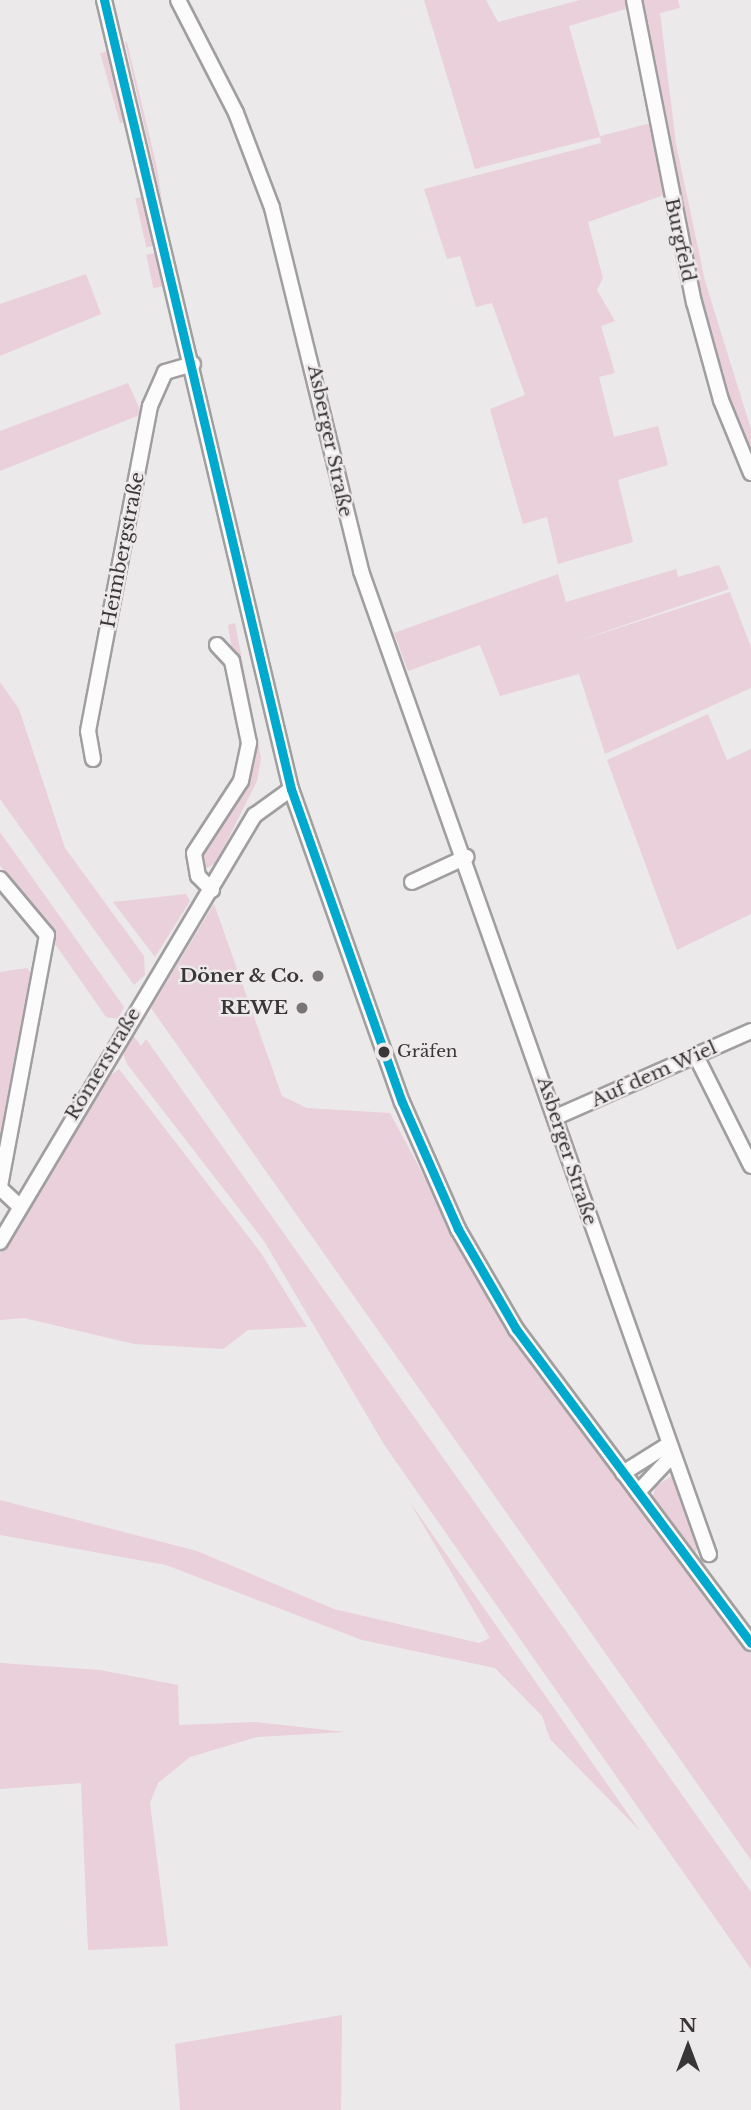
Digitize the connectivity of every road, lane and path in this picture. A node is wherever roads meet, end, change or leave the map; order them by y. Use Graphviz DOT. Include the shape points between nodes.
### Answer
graph roads {
  1 [pos="104,0"];
  2 [pos="178,0"];
  3 [pos="634,0"];
  4 [pos="193,364"];
  5 [pos="751,473"];
  6 [pos="217,645"];
  7 [pos="93,759"];
  8 [pos="291,789"];
  9 [pos="466,857"];
  10 [pos="0,879"];
  11 [pos="412,882"];
  12 [pos="212,890"];
  13 [pos="751,1031"];
  14 [pos="696,1056"];
  15 [pos="556,1117"];
  16 [pos="751,1166"];
  17 [pos="0,1186"];
  18 [pos="18,1205"];
  19 [pos="0,1242"];
  20 [pos="668,1452"];
  21 [pos="623,1473"];
  22 [pos="638,1492"];
  23 [pos="709,1554"];
  24 [pos="751,1643"];
  1 -- 4 [label="street"];
  2 -- 9 [label="street, Asberger Straße" via="272,208 361,570"];
  3 -- 5 [label="street, Burgfeld" via="694,302 721,400"];
  4 -- 7 [label="street, Heimbergstraße" via="165,372 150,406 88,731"];
  4 -- 8 [label="street"];
  6 -- 12 [label="street" via="232,661 249,743 241,781 194,853 198,876"];
  8 -- 12 [label="street, Römerstraße" via="255,816"];
  8 -- 21 [label="street" via="402,1102 458,1229 516,1329"];
  9 -- 11 [label="street"];
  9 -- 15 [label="street, Asberger Straße"];
  10 -- 17 [label="street" via="47,935"];
  12 -- 18 [label="street, Römerstraße"];
  13 -- 14 [label="street, Auf dem Wiel"];
  14 -- 15 [label="street, Auf dem Wiel"];
  14 -- 16 [label="street"];
  15 -- 20 [label="street, Asberger Straße"];
  17 -- 18 [label="street"];
  18 -- 19 [label="street, Römerstraße"];
  20 -- 21 [label="street"];
  20 -- 22 [label="street"];
  20 -- 23 [label="street, Asberger Straße"];
  21 -- 22 [label="street"];
  22 -- 24 [label="street"];
}
